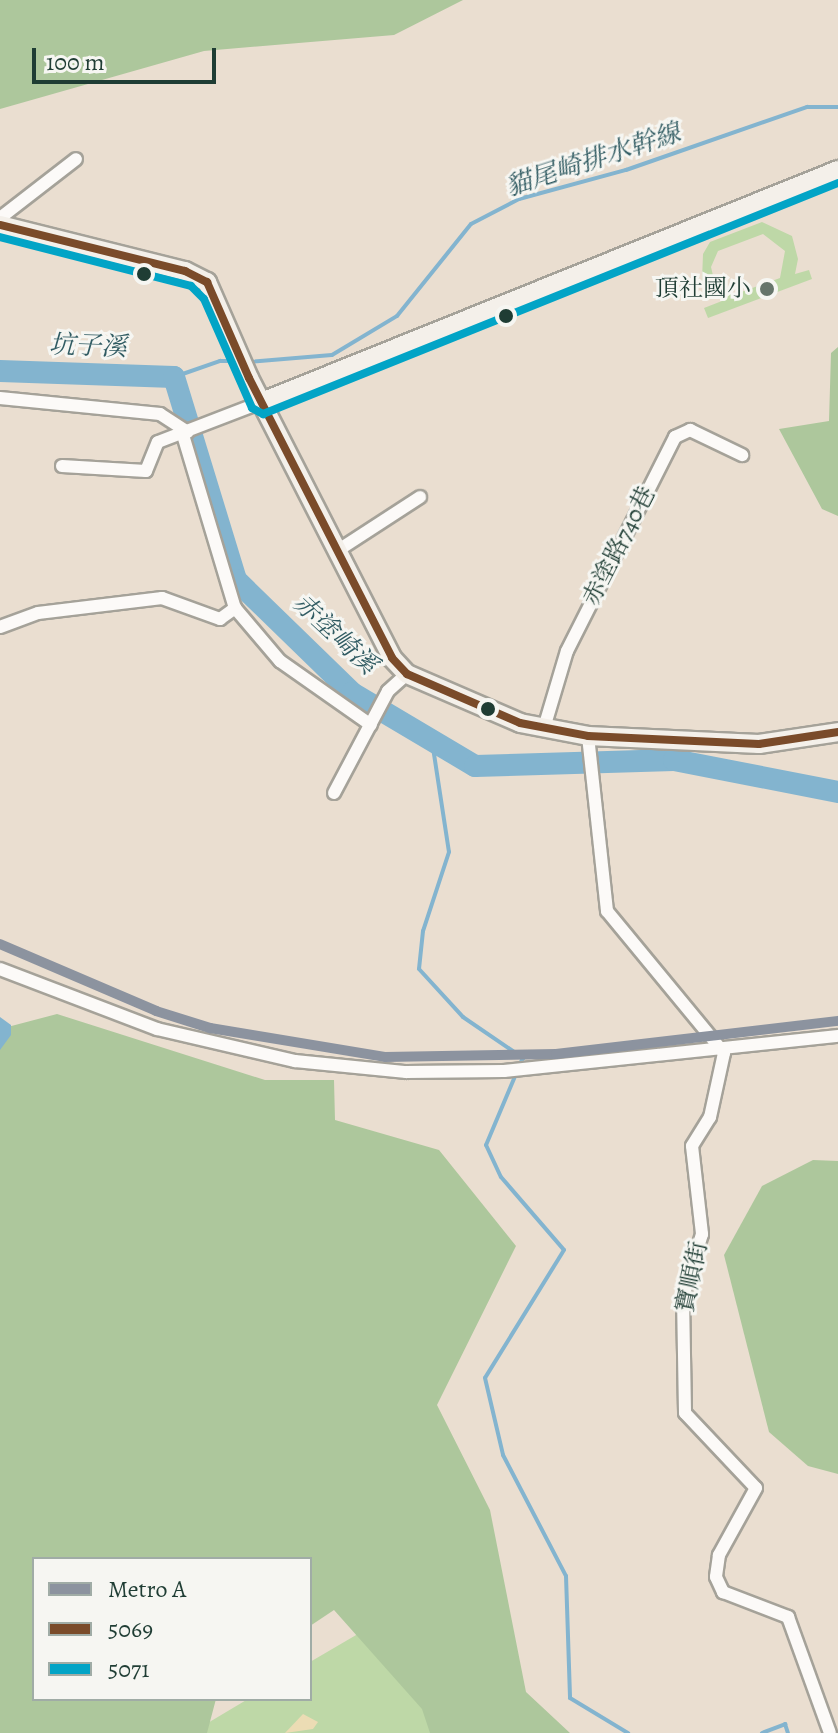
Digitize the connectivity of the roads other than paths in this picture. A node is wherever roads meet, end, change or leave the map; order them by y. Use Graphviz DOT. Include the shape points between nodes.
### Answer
graph roads {
  1 [pos="76,159"];
  2 [pos="838,170"];
  3 [pos="0,218"];
  4 [pos="0,225"];
  5 [pos="0,398"];
  6 [pos="262,402"];
  7 [pos="186,433"];
  8 [pos="742,455"];
  9 [pos="62,466"];
  10 [pos="420,497"];
  11 [pos="337,551"];
  12 [pos="235,608"];
  13 [pos="0,627"];
  14 [pos="407,674"];
  15 [pos="372,722"];
  16 [pos="544,728"];
  17 [pos="838,732"];
  18 [pos="590,742"];
  19 [pos="334,793"];
  20 [pos="0,969"];
  21 [pos="838,1036"];
  22 [pos="722,1050"];
  23 [pos="830,1733"];
  1 -- 3 [label="street"];
  2 -- 6 [label="main road"];
  4 -- 6 [label="main road" via="197,275 214,292"];
  5 -- 7 [label="street" via="160,414"];
  6 -- 7 [label="street"];
  6 -- 11 [label="main road"];
  7 -- 9 [label="street" via="158,442 146,471"];
  7 -- 12 [label="street"];
  8 -- 16 [label="street, 赤塗路740巷" via="690,430 675,437 567,651"];
  10 -- 11 [label="street"];
  11 -- 14 [label="main road" via="397,667"];
  12 -- 13 [label="street" via="220,619 162,598 38,613"];
  12 -- 15 [label="street" via="280,661"];
  14 -- 15 [label="street" via="388,691"];
  14 -- 16 [label="main road" via="506,718"];
  15 -- 19 [label="street"];
  16 -- 18 [label="main road"];
  17 -- 18 [label="main road" via="759,744"];
  18 -- 22 [label="street" via="607,911"];
  20 -- 22 [label="street" via="157,1029 295,1061 406,1072 509,1071"];
  21 -- 22 [label="street"];
  22 -- 23 [label="street, 寶順街" via="710,1117 692,1146 702,1234 683,1297 685,1413 756,1488 719,1555 716,1577 723,1592 788,1617"];
}
